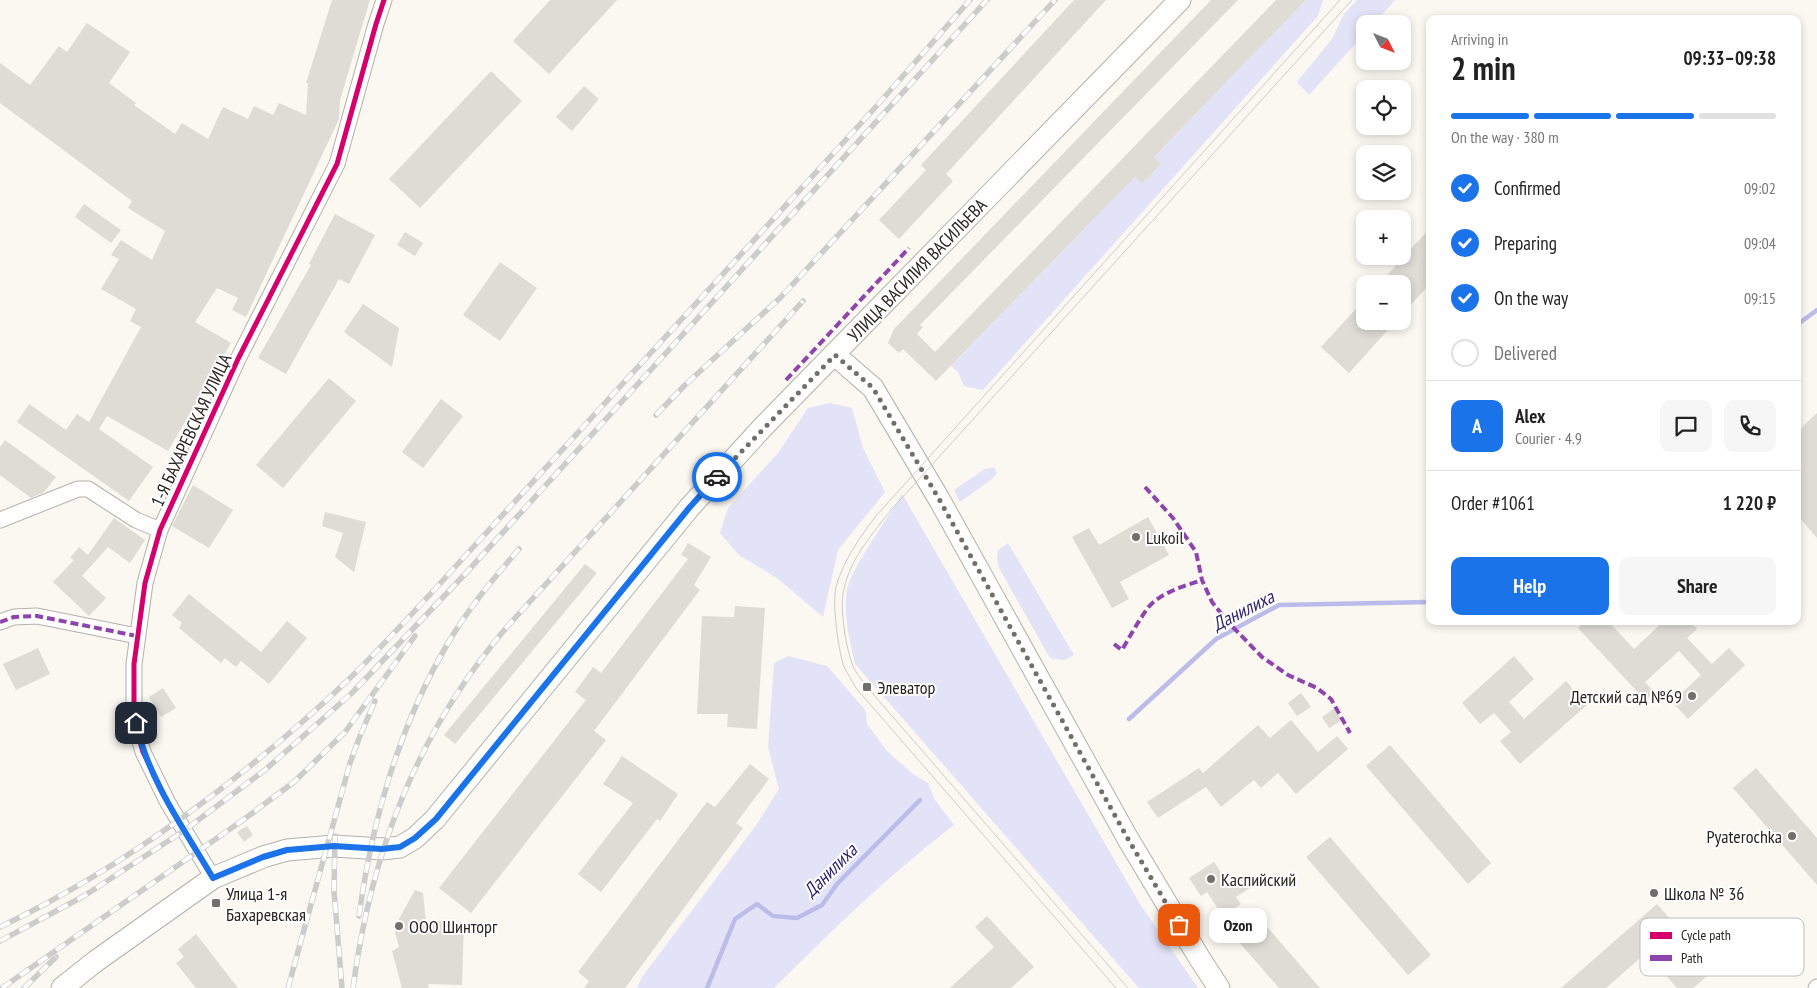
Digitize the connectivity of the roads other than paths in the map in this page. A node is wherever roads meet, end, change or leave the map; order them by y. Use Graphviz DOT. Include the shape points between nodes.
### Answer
graph roads {
  1 [pos="384,0"];
  2 [pos="1180,0"];
  3 [pos="835,355"];
  4 [pos="0,520"];
  5 [pos="160,530"];
  6 [pos="0,622"];
  7 [pos="137,636"];
  8 [pos="213,878"];
  9 [pos="62,988"];
  10 [pos="1219,988"];
  1 -- 5 [label="street, 1-Я БАХАРЕВСКАЯ УЛИЦА" via="337,164 238,358"];
  2 -- 3 [label="main road, УЛИЦА ВАСИЛИЯ ВАСИЛЬЕВА"];
  3 -- 8 [label="main road, УЛИЦА ВАСИЛИЯ ВАСИЛЬЕВА" via="689,508 436,819 415,838 400,847 382,849 334,846 287,850"];
  3 -- 10 [label="main road" via="873,388 944,507 1128,839"];
  4 -- 5 [label="street" via="78,489 88,489 136,520"];
  5 -- 7 [label="street, 1-Я БАХАРЕВСКАЯ УЛИЦА" via="145,583"];
  6 -- 7 [label="street" via="14,617 37,616"];
  7 -- 8 [label="street, 1-Я БАХАРЕВСКАЯ УЛИЦА" via="133,689 143,752 172,810"];
  8 -- 9 [label="main road, УЛИЦА ВАСИЛИЯ ВАСИЛЬЕВА"];
}
